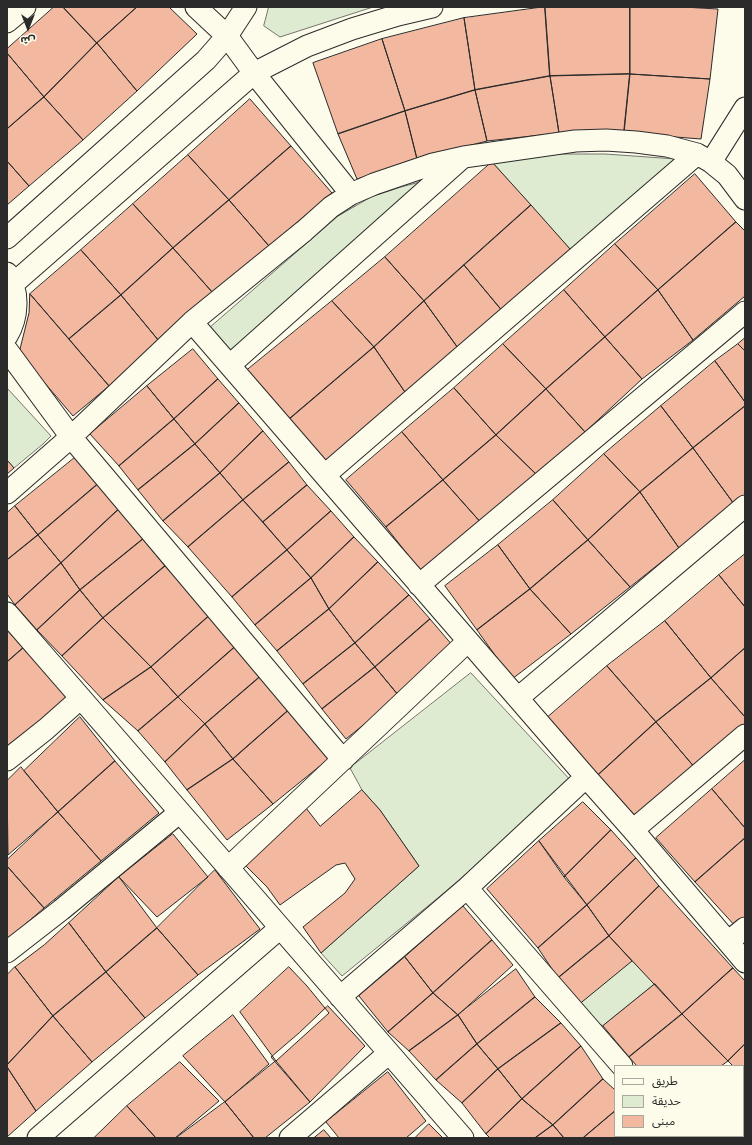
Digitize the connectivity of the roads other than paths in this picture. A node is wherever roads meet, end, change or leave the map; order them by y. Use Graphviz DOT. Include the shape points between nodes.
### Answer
graph roads {
  1 [pos="25,7"];
  2 [pos="196,7"];
  3 [pos="246,7"];
  4 [pos="432,7"];
  5 [pos="7,22"];
  6 [pos="227,36"];
  7 [pos="254,72"];
  8 [pos="745,108"];
  9 [pos="464,157"];
  10 [pos="704,158"];
  11 [pos="351,194"];
  12 [pos="745,199"];
  13 [pos="7,238"];
  14 [pos="10,278"];
  15 [pos="745,312"];
  16 [pos="192,322"];
  17 [pos="7,336"];
  18 [pos="7,350"];
  19 [pos="230,365"];
  20 [pos="71,436"];
  21 [pos="325,475"];
  22 [pos="7,493"];
  23 [pos="745,506"];
  24 [pos="419,585"];
  25 [pos="7,613"];
  26 [pos="468,641"];
  27 [pos="81,698"];
  28 [pos="518,698"];
  29 [pos="745,735"];
  30 [pos="7,760"];
  31 [pos="343,760"];
  32 [pos="586,778"];
  33 [pos="180,812"];
  34 [pos="633,830"];
  35 [pos="228,868"];
  36 [pos="467,888"];
  37 [pos="280,928"];
  38 [pos="745,928"];
  39 [pos="728,942"];
  40 [pos="7,952"];
  41 [pos="745,962"];
  42 [pos="340,997"];
  43 [pos="389,1053"];
  44 [pos="621,1065"];
  45 [pos="38,1138"];
  46 [pos="290,1138"];
  47 [pos="463,1138"];
  1 -- 5 [label="street"];
  2 -- 6 [label="street"];
  3 -- 6 [label="street"];
  4 -- 7 [label="street" via="352,29 307,46"];
  6 -- 7 [label="street"];
  6 -- 13 [label="street" via="206,60"];
  7 -- 11 [label="street"];
  7 -- 14 [label="street"];
  8 -- 10 [label="street"];
  9 -- 10 [label="street" via="575,141 606,140 667,146"];
  9 -- 11 [label="street" via="404,174"];
  9 -- 19 [label="street"];
  10 -- 12 [label="street" via="727,175"];
  10 -- 21 [label="street"];
  11 -- 16 [label="street"];
  14 -- 17 [label="street" via="16,308 12,327"];
  15 -- 24 [label="street"];
  16 -- 19 [label="street"];
  16 -- 20 [label="street"];
  18 -- 20 [label="street"];
  19 -- 21 [label="street"];
  20 -- 22 [label="street"];
  20 -- 31 [label="street"];
  21 -- 24 [label="street"];
  23 -- 28 [label="street"];
  24 -- 26 [label="street"];
  25 -- 27 [label="street"];
  26 -- 28 [label="street"];
  26 -- 31 [label="street"];
  27 -- 30 [label="street"];
  27 -- 33 [label="street"];
  28 -- 32 [label="street"];
  29 -- 34 [label="street"];
  31 -- 35 [label="street"];
  32 -- 34 [label="street"];
  32 -- 36 [label="street"];
  33 -- 35 [label="street"];
  33 -- 40 [label="street"];
  34 -- 39 [label="street"];
  35 -- 37 [label="street"];
  36 -- 42 [label="street"];
  36 -- 44 [label="street"];
  37 -- 42 [label="street"];
  37 -- 45 [label="street"];
  38 -- 39 [label="street"];
  39 -- 41 [label="street"];
  42 -- 43 [label="street"];
  43 -- 46 [label="street"];
  43 -- 47 [label="street"];
}
